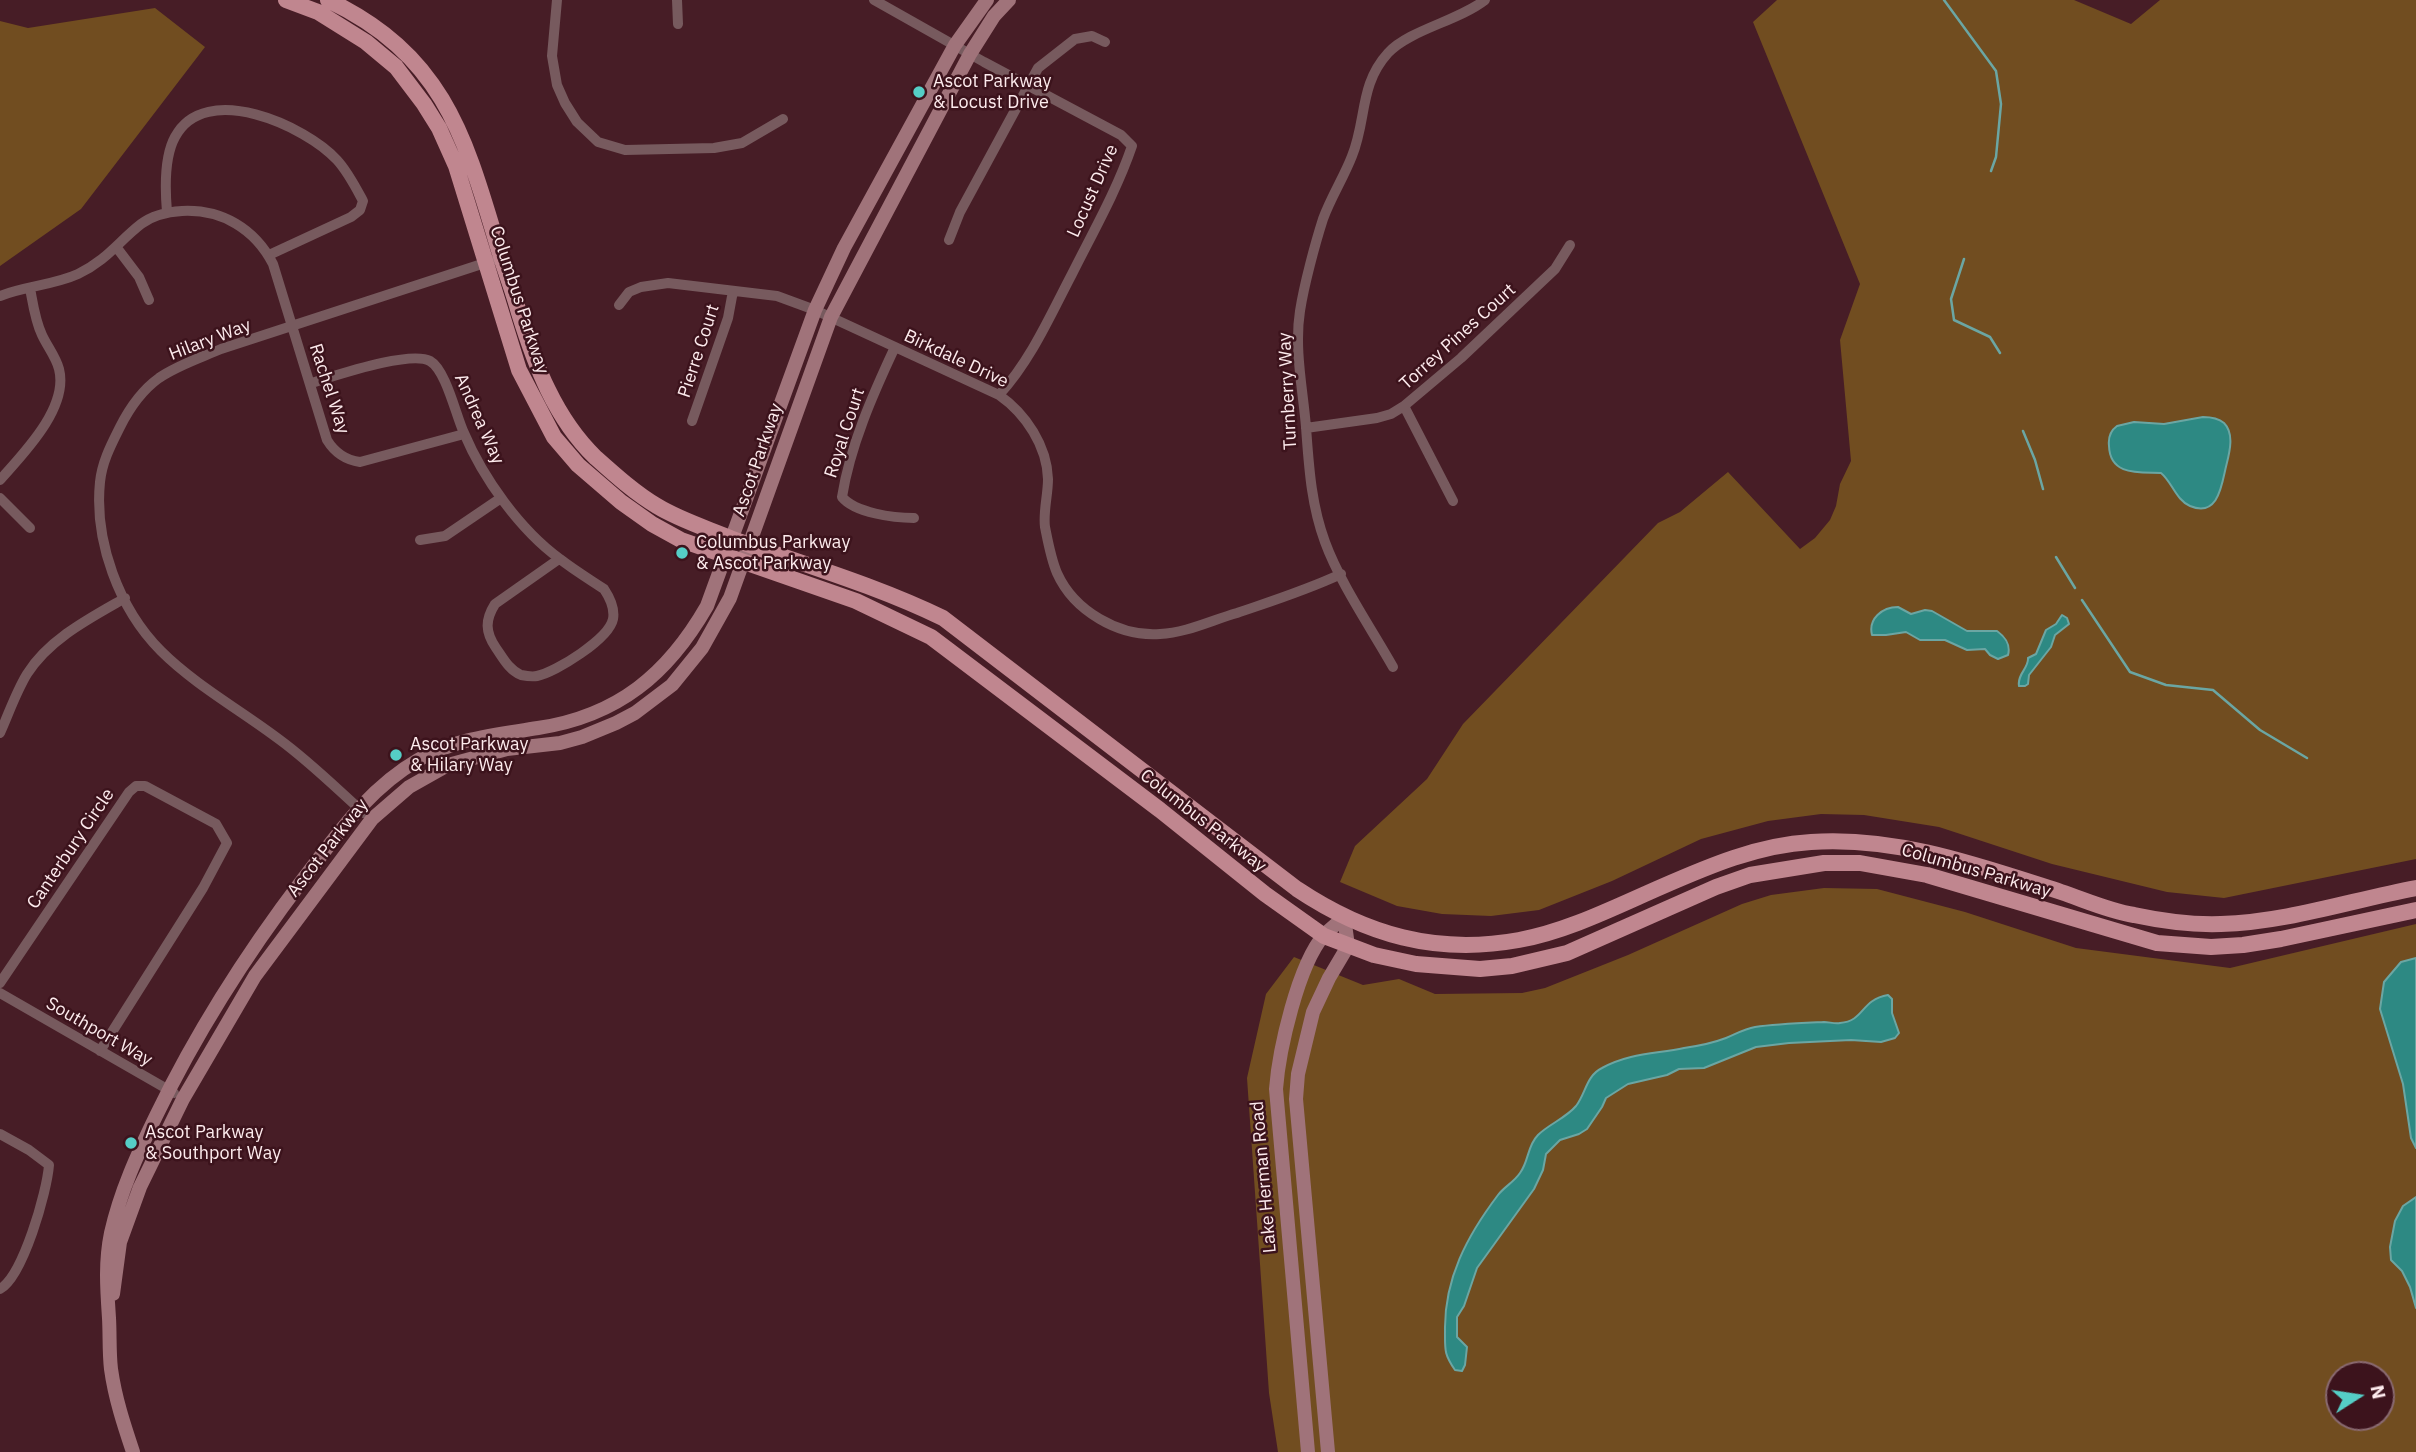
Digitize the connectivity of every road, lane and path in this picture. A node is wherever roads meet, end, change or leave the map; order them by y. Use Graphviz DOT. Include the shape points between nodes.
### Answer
graph roads {
  1 [pos="286,0"];
  2 [pos="328,0"];
  3 [pos="557,0"];
  4 [pos="677,0"];
  5 [pos="987,0"];
  6 [pos="1009,0"];
  7 [pos="1485,0"];
  8 [pos="881,2"];
  9 [pos="678,24"];
  10 [pos="1105,42"];
  11 [pos="955,45"];
  12 [pos="970,54"];
  13 [pos="1028,85"];
  14 [pos="783,119"];
  15 [pos="167,212"];
  16 [pos="949,240"];
  17 [pos="1570,245"];
  18 [pos="117,248"];
  19 [pos="269,255"];
  20 [pos="501,257"];
  21 [pos="484,263"];
  22 [pos="30,288"];
  23 [pos="733,291"];
  24 [pos="0,296"];
  25 [pos="149,300"];
  26 [pos="619,305"];
  27 [pos="815,310"];
  28 [pos="831,317"];
  29 [pos="292,327"];
  30 [pos="895,347"];
  31 [pos="311,383"];
  32 [pos="999,395"];
  33 [pos="1404,406"];
  34 [pos="692,421"];
  35 [pos="1306,428"];
  36 [pos="464,434"];
  37 [pos="0,481"];
  38 [pos="0,498"];
  39 [pos="501,498"];
  40 [pos="1453,501"];
  41 [pos="914,518"];
  42 [pos="30,528"];
  43 [pos="732,538"];
  44 [pos="420,540"];
  45 [pos="749,545"];
  46 [pos="726,557"];
  47 [pos="559,559"];
  48 [pos="743,561"];
  49 [pos="1341,574"];
  50 [pos="125,598"];
  51 [pos="1393,667"];
  52 [pos="0,733"];
  53 [pos="358,807"];
  54 [pos="372,819"];
  55 [pos="2416,888"];
  56 [pos="2416,910"];
  57 [pos="1344,918"];
  58 [pos="1324,936"];
  59 [pos="1348,946"];
  60 [pos="0,983"];
  61 [pos="0,993"];
  62 [pos="100,1051"];
  63 [pos="168,1090"];
  64 [pos="183,1099"];
  65 [pos="0,1134"];
  66 [pos="0,1289"];
  67 [pos="109,1320"];
  68 [pos="133,1452"];
  69 [pos="1308,1452"];
  70 [pos="1328,1452"];
  1 -- 21 [label="main road, Columbus Parkway" via="318,12 366,42 396,67 424,104 456,166"];
  2 -- 20 [label="main road, Columbus Parkway" via="390,39 418,65 453,114 478,176"];
  3 -- 14 [label="street" via="552,56 557,85 577,122 598,142 625,150 715,148 742,143"];
  4 -- 9 [label="street"];
  5 -- 11 [label="main road, Ascot Parkway"];
  6 -- 12 [label="main road, Ascot Parkway"];
  7 -- 35 [label="street, Turnberry Way" via="1389,52 1365,92 1360,132 1324,218 1300,312"];
  8 -- 11 [label="street, Locust Drive"];
  10 -- 13 [label="street" via="1092,36 1074,39 1038,68"];
  11 -- 12 [label="street, Locust Drive"];
  11 -- 27 [label="main road, Ascot Parkway"];
  12 -- 13 [label="street, Locust Drive"];
  12 -- 28 [label="main road, Ascot Parkway"];
  13 -- 16 [label="street"];
  13 -- 32 [label="street, Locust Drive" via="1121,135 1132,146 1037,342"];
  15 -- 18 [label="street" via="141,223"];
  15 -- 19 [label="street" via="223,216 248,231"];
  15 -- 19 [label="street" via="169,156 175,136 186,124 211,111 225,110 284,124 337,160 363,201 351,217"];
  17 -- 33 [label="street, Torrey Pines Court" via="1555,269"];
  18 -- 22 [label="street" via="76,275"];
  18 -- 25 [label="street"];
  19 -- 29 [label="street, Rachel Way"];
  20 -- 21 [label="street, Hilary Way"];
  20 -- 43 [label="main road, Columbus Parkway" via="542,379 594,455 657,506"];
  21 -- 29 [label="street, Hilary Way"];
  21 -- 46 [label="main road, Columbus Parkway" via="519,370 554,437 578,465 652,524"];
  22 -- 24 [label="street"];
  22 -- 37 [label="street" via="37,321 58,364 60,383 47,421"];
  23 -- 26 [label="street, Birkdale Drive" via="654,284 629,292"];
  23 -- 27 [label="street, Birkdale Drive" via="777,296"];
  23 -- 34 [label="street, Pierre Court"];
  27 -- 28 [label="street, Birkdale Drive"];
  27 -- 43 [label="main road, Ascot Parkway"];
  28 -- 30 [label="street, Birkdale Drive"];
  28 -- 45 [label="main road, Ascot Parkway"];
  29 -- 31 [label="street, Rachel Way"];
  29 -- 50 [label="street, Hilary Way" via="183,365 158,379 128,412 106,457 99,503 109,562"];
  30 -- 32 [label="street, Birkdale Drive"];
  30 -- 41 [label="street, Royal Court" via="873,394 842,497 846,503 881,515"];
  31 -- 36 [label="street, Andrea Way" via="396,360 430,361 440,372"];
  31 -- 36 [label="street, Rachel Way" via="327,440 351,461"];
  32 -- 49 [label="street, Birkdale Drive" via="1022,414 1043,452 1048,479 1044,523 1058,575 1071,595 1108,625 1144,635 1163,634 1310,589"];
  33 -- 35 [label="street, Torrey Pines Court" via="1377,418"];
  33 -- 40 [label="street"];
  35 -- 49 [label="street, Turnberry Way" via="1316,515"];
  36 -- 39 [label="street, Andrea Way"];
  38 -- 42 [label="street"];
  39 -- 44 [label="street" via="445,536"];
  39 -- 47 [label="street, Andrea Way"];
  43 -- 45 [label="main road, Columbus Parkway"];
  43 -- 46 [label="main road, Ascot Parkway"];
  45 -- 48 [label="main road, Ascot Parkway"];
  45 -- 57 [label="main road, Columbus Parkway" via="897,596 943,618 1297,889"];
  46 -- 48 [label="main road, Columbus Parkway"];
  46 -- 53 [label="main road, Ascot Parkway" via="690,636 653,677 624,699 566,723 481,736 442,748 395,775"];
  47 -- 47 [label="street, Andrea Way" via="489,613 489,638 510,668 522,675 533,677 556,668 603,636 613,620 604,589"];
  48 -- 54 [label="main road, Ascot Parkway" via="702,648 672,685 635,713 582,737 507,749 448,765 409,787"];
  48 -- 58 [label="main road, Columbus Parkway" via="856,601 931,637"];
  49 -- 51 [label="street, Turnberry Way"];
  50 -- 52 [label="street" via="80,624 35,663"];
  50 -- 53 [label="street, Hilary Way" via="161,651 283,742"];
  53 -- 54 [label="street, Hilary Way"];
  53 -- 63 [label="main road, Ascot Parkway" via="231,979"];
  54 -- 64 [label="main road, Ascot Parkway" via="255,976"];
  55 -- 57 [label="main road, Columbus Parkway" via="2270,918 2193,924 2131,915 1930,853 1882,843 1809,842 1749,852 1576,923 1519,940 1460,945 1426,942"];
  56 -- 59 [label="main road, Columbus Parkway" via="2243,945 2157,943 1927,875 1888,866 1824,863 1750,875 1567,953 1512,965 1480,969 1416,964"];
  57 -- 58 [label="main road, Lake Herman Road"];
  57 -- 59 [label="main road"];
  58 -- 59 [label="main road, Columbus Parkway"];
  58 -- 69 [label="main road, Lake Herman Road" via="1289,1018 1276,1089"];
  59 -- 70 [label="main road" via="1313,1012 1296,1100"];
  60 -- 62 [label="street, Canterbury Circle" via="136,786 145,786 216,824 227,843"];
  61 -- 62 [label="street, Southport Way"];
  62 -- 63 [label="street, Southport Way"];
  63 -- 64 [label="street, Southport Way"];
  63 -- 67 [label="main road, Ascot Parkway" via="133,1166 111,1233 106,1274"];
  64 -- 67 [label="main road, Ascot Parkway" via="139,1187 120,1242"];
  65 -- 66 [label="street" via="49,1165 27,1247 19,1267"];
  67 -- 68 [label="main road, Ascot Parkway" via="113,1380"];
}
